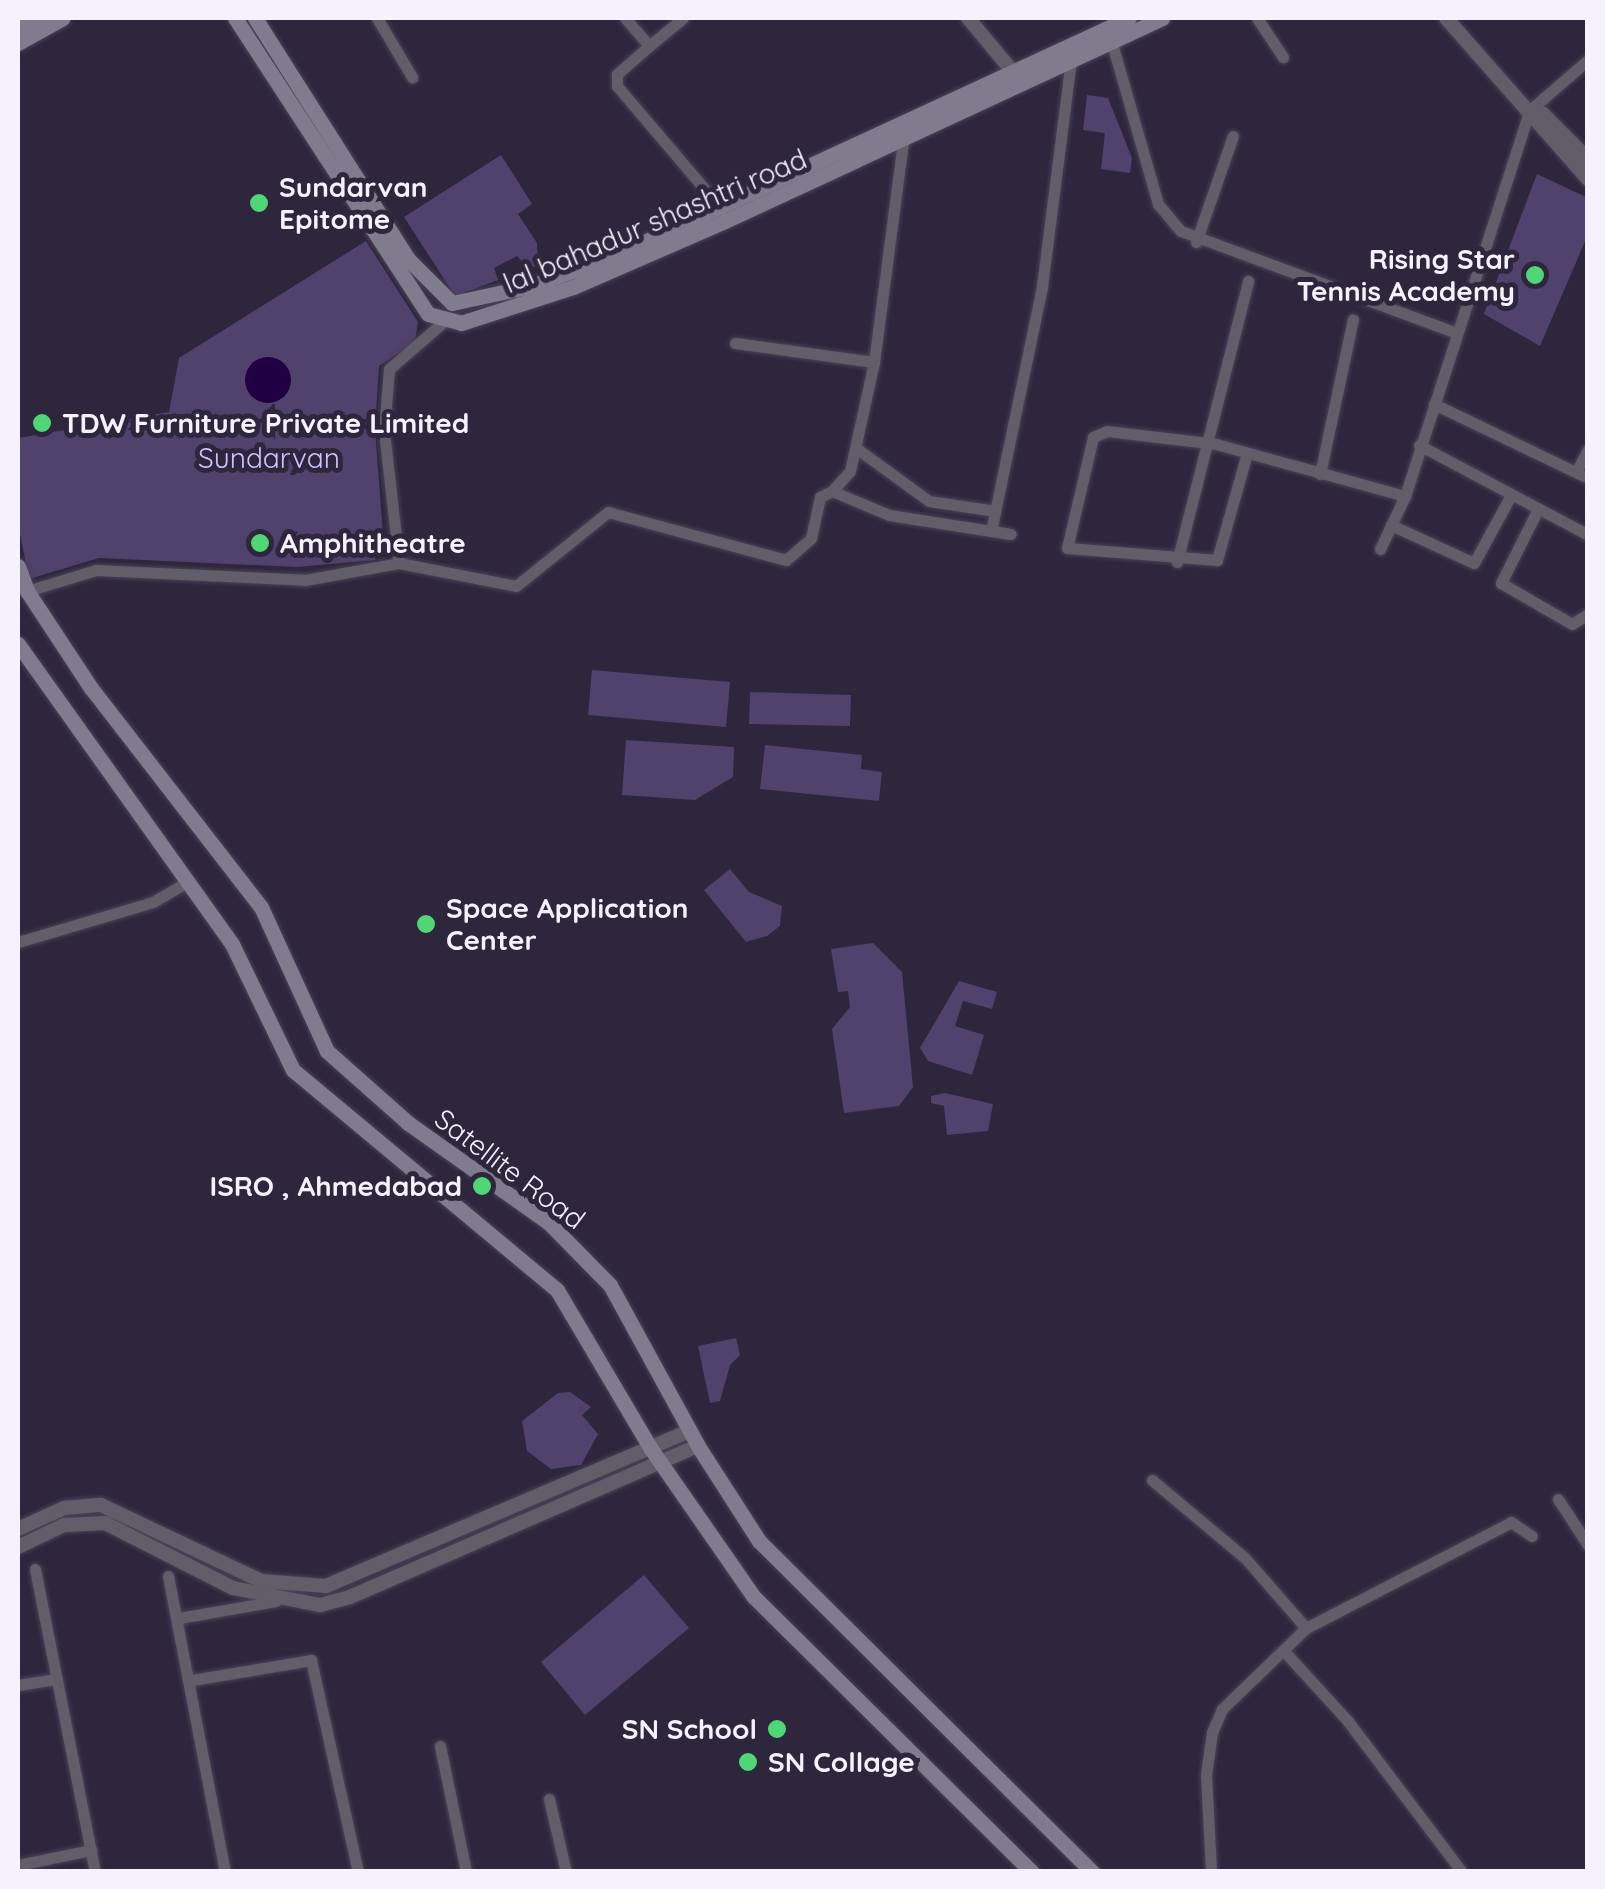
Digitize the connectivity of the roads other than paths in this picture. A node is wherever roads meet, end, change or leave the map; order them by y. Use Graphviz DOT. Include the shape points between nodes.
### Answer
graph roads {
  1 [pos="38,18"];
  2 [pos="63,18"];
  3 [pos="235,18"];
  4 [pos="255,18"];
  5 [pos="377,18"];
  6 [pos="625,18"];
  7 [pos="683,18"];
  8 [pos="968,18"];
  9 [pos="1129,18"];
  10 [pos="1162,18"];
  11 [pos="1256,18"];
  12 [pos="1446,18"];
  13 [pos="18,28"];
  14 [pos="1111,40"];
  15 [pos="18,42"];
  16 [pos="649,46"];
  17 [pos="1071,58"];
  18 [pos="1283,58"];
  19 [pos="1588,60"];
  20 [pos="1017,76"];
  21 [pos="412,78"];
  22 [pos="1531,112"];
  23 [pos="1232,136"];
  24 [pos="903,141"];
  25 [pos="1588,159"];
  26 [pos="1588,179"];
  27 [pos="721,208"];
  28 [pos="1196,242"];
  29 [pos="1248,281"];
  30 [pos="452,303"];
  31 [pos="1353,318"];
  32 [pos="448,322"];
  33 [pos="1457,333"];
  34 [pos="734,343"];
  35 [pos="874,362"];
  36 [pos="1434,404"];
  37 [pos="1206,445"];
  38 [pos="1419,445"];
  39 [pos="856,448"];
  40 [pos="1588,449"];
  41 [pos="1247,453"];
  42 [pos="1320,474"];
  43 [pos="1582,475"];
  44 [pos="832,491"];
  45 [pos="1511,494"];
  46 [pos="1405,496"];
  47 [pos="1538,509"];
  48 [pos="995,511"];
  49 [pos="1391,525"];
  50 [pos="991,531"];
  51 [pos="1011,534"];
  52 [pos="1588,535"];
  53 [pos="1380,550"];
  54 [pos="1177,562"];
  55 [pos="400,563"];
  56 [pos="18,566"];
  57 [pos="27,591"];
  58 [pos="1588,614"];
  59 [pos="18,644"];
  60 [pos="188,880"];
  61 [pos="18,942"];
  62 [pos="689,1431"];
  63 [pos="698,1446"];
  64 [pos="652,1449"];
  65 [pos="661,1464"];
  66 [pos="1152,1480"];
  67 [pos="1558,1499"];
  68 [pos="117,1519"];
  69 [pos="18,1528"];
  70 [pos="1532,1536"];
  71 [pos="1588,1544"];
  72 [pos="18,1548"];
  73 [pos="35,1569"];
  74 [pos="168,1576"];
  75 [pos="280,1594"];
  76 [pos="180,1618"];
  77 [pos="1306,1628"];
  78 [pos="1283,1650"];
  79 [pos="57,1679"];
  80 [pos="192,1680"];
  81 [pos="18,1685"];
  82 [pos="440,1746"];
  83 [pos="549,1799"];
  84 [pos="91,1850"];
  85 [pos="18,1865"];
  86 [pos="95,1872"];
  87 [pos="225,1872"];
  88 [pos="358,1872"];
  89 [pos="466,1872"];
  90 [pos="566,1872"];
  91 [pos="1032,1872"];
  92 [pos="1092,1872"];
  93 [pos="1212,1872"];
  94 [pos="1462,1872"];
  1 -- 13 [label="main road"];
  2 -- 15 [label="main road"];
  3 -- 32 [label="main road" via="387,257 428,314"];
  4 -- 30 [label="main road" via="408,258"];
  5 -- 21 [label="street"];
  6 -- 16 [label="street"];
  7 -- 16 [label="street"];
  8 -- 20 [label="street"];
  9 -- 20 [label="main road"];
  10 -- 14 [label="main road, lal bahadur shashtri road"];
  11 -- 18 [label="street"];
  12 -- 22 [label="street"];
  14 -- 17 [label="main road, lal bahadur shashtri road"];
  14 -- 28 [label="street" via="1158,204"];
  16 -- 27 [label="street" via="617,74 617,86"];
  17 -- 20 [label="main road, lal bahadur shashtri road"];
  17 -- 48 [label="street" via="1042,286"];
  19 -- 22 [label="street"];
  20 -- 24 [label="main road, lal bahadur shashtri road"];
  20 -- 27 [label="main road"];
  22 -- 25 [label="street" via="1542,114"];
  22 -- 26 [label="street"];
  22 -- 33 [label="street"];
  23 -- 28 [label="street"];
  24 -- 32 [label="main road, lal bahadur shashtri road" via="572,287 478,320"];
  24 -- 35 [label="street"];
  27 -- 30 [label="main road" via="548,280"];
  28 -- 33 [label="street"];
  29 -- 37 [label="street"];
  30 -- 32 [label="street"];
  31 -- 42 [label="street"];
  32 -- 55 [label="street" via="389,369 384,430"];
  33 -- 36 [label="street"];
  34 -- 35 [label="street"];
  35 -- 39 [label="street"];
  36 -- 38 [label="street"];
  36 -- 43 [label="street"];
  37 -- 41 [label="street"];
  37 -- 54 [label="street"];
  37 -- 54 [label="street" via="1099,432 1067,544 1078,554"];
  38 -- 45 [label="street"];
  38 -- 46 [label="street"];
  39 -- 44 [label="street" via="850,471"];
  39 -- 48 [label="street" via="929,501"];
  40 -- 43 [label="street"];
  41 -- 42 [label="street"];
  41 -- 54 [label="street" via="1222,557"];
  42 -- 46 [label="street"];
  44 -- 50 [label="street" via="889,515"];
  44 -- 55 [label="street" via="820,497 811,538 786,560 608,512 516,586"];
  45 -- 47 [label="street"];
  45 -- 49 [label="street" via="1474,563"];
  46 -- 49 [label="street"];
  47 -- 52 [label="street"];
  47 -- 58 [label="street" via="1501,583 1572,624"];
  48 -- 50 [label="street"];
  49 -- 53 [label="street"];
  50 -- 51 [label="street"];
  55 -- 57 [label="street" via="304,580 96,570"];
  56 -- 57 [label="main road, Satellite Road"];
  57 -- 62 [label="main road, Satellite Road" via="90,688 260,907 327,1051 408,1123 549,1223 610,1285"];
  59 -- 60 [label="main road"];
  60 -- 61 [label="street" via="154,902"];
  60 -- 64 [label="main road" via="232,944 293,1070 557,1290"];
  62 -- 63 [label="main road, Satellite Road"];
  62 -- 64 [label="street"];
  63 -- 65 [label="street"];
  63 -- 92 [label="main road, Satellite Road" via="759,1542 818,1607"];
  64 -- 65 [label="main road"];
  64 -- 75 [label="street" via="340,1582"];
  65 -- 75 [label="street" via="350,1597 320,1604"];
  65 -- 91 [label="main road" via="754,1597"];
  66 -- 77 [label="street" via="1245,1558"];
  67 -- 71 [label="street"];
  68 -- 69 [label="street" via="82,1504"];
  68 -- 72 [label="street" via="74,1523"];
  68 -- 75 [label="street" via="233,1588"];
  70 -- 77 [label="street" via="1511,1522"];
  73 -- 79 [label="street"];
  74 -- 76 [label="street"];
  75 -- 76 [label="street"];
  76 -- 80 [label="street"];
  77 -- 78 [label="street"];
  78 -- 93 [label="street" via="1222,1709 1212,1732 1206,1775"];
  78 -- 94 [label="street" via="1346,1720"];
  79 -- 81 [label="street"];
  79 -- 84 [label="street"];
  80 -- 87 [label="street"];
  80 -- 88 [label="street" via="311,1660"];
  82 -- 89 [label="street"];
  83 -- 90 [label="street"];
  84 -- 85 [label="street"];
  84 -- 86 [label="street"];
}
